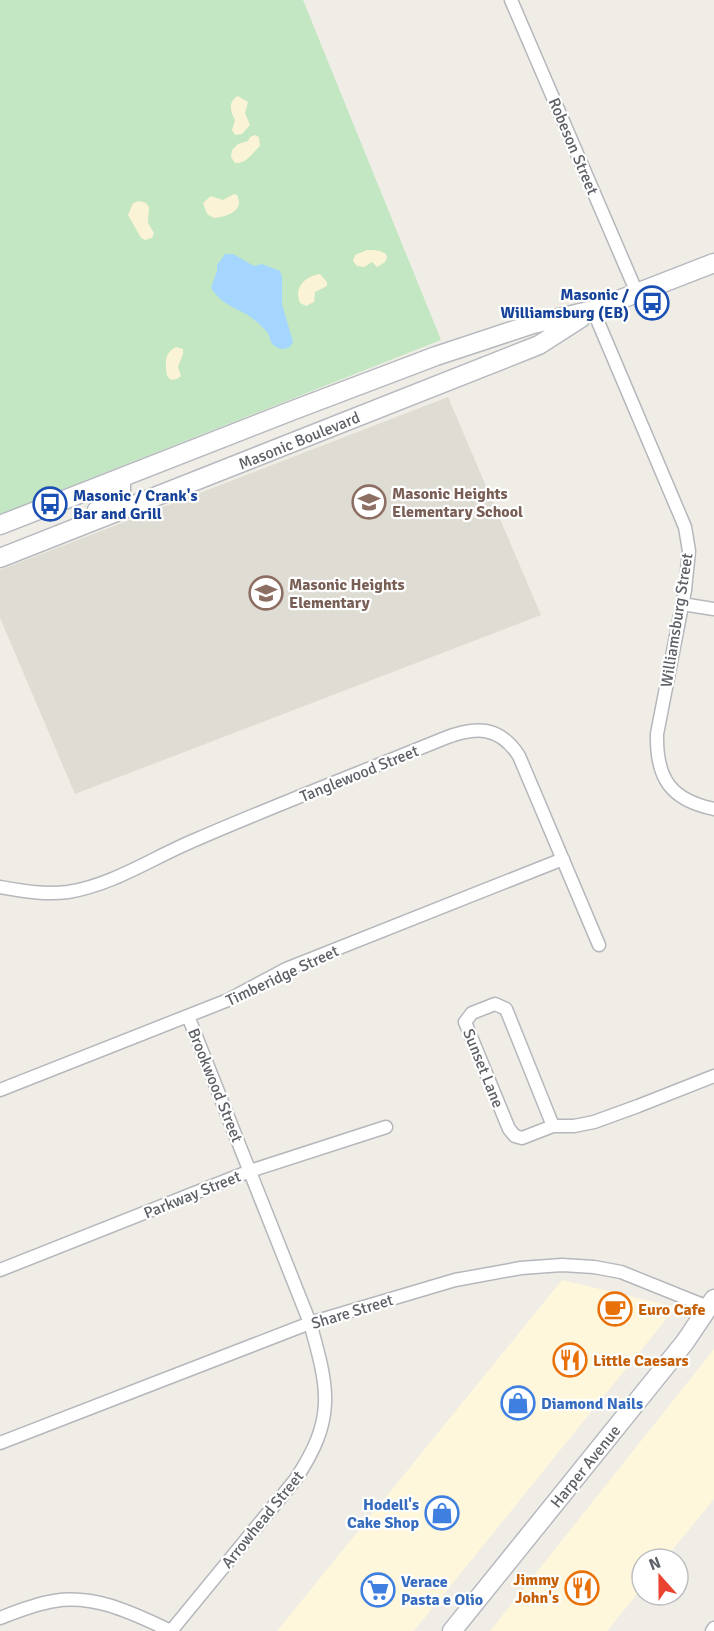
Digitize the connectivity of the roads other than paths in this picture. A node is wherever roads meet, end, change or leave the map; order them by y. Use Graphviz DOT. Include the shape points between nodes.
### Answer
graph roads {
  1 [pos="511,0"];
  2 [pos="714,263"];
  3 [pos="637,293"];
  4 [pos="593,310"];
  5 [pos="436,356"];
  6 [pos="452,380"];
  7 [pos="353,387"];
  8 [pos="318,401"];
  9 [pos="387,405"];
  10 [pos="301,439"];
  11 [pos="121,478"];
  12 [pos="0,525"];
  13 [pos="19,551"];
  14 [pos="0,558"];
  15 [pos="682,604"];
  16 [pos="714,609"];
  17 [pos="714,809"];
  18 [pos="563,859"];
  19 [pos="0,887"];
  20 [pos="599,945"];
  21 [pos="188,1016"];
  22 [pos="714,1076"];
  23 [pos="0,1090"];
  24 [pos="553,1126"];
  25 [pos="386,1127"];
  26 [pos="250,1171"];
  27 [pos="0,1269"];
  28 [pos="712,1305"];
  29 [pos="310,1323"];
  30 [pos="0,1443"];
  31 [pos="0,1618"];
  32 [pos="171,1631"];
  33 [pos="452,1631"];
  1 -- 3 [label="street, Robeson Street"];
  2 -- 3 [label="main road, Masonic Boulevard"];
  3 -- 4 [label="main road, Masonic Boulevard"];
  4 -- 5 [label="main road, Masonic Boulevard" via="533,324"];
  4 -- 6 [label="main road, Masonic Boulevard" via="539,345"];
  4 -- 15 [label="street, Williamsburg Street" via="685,527 689,551"];
  5 -- 6 [label="main road" via="447,364"];
  5 -- 7 [label="main road, Masonic Boulevard"];
  6 -- 9 [label="main road, Masonic Boulevard"];
  7 -- 8 [label="main road, Masonic Boulevard"];
  7 -- 9 [label="main road" via="376,394"];
  8 -- 10 [label="main road" via="303,415"];
  8 -- 11 [label="main road, Masonic Boulevard"];
  9 -- 10 [label="main road, Masonic Boulevard"];
  10 -- 13 [label="main road, Masonic Boulevard"];
  11 -- 12 [label="main road, Masonic Boulevard"];
  11 -- 13 [label="main road" via="121,495 114,503 60,525"];
  13 -- 14 [label="main road, Masonic Boulevard"];
  15 -- 16 [label="street"];
  15 -- 17 [label="street, Williamsburg Street" via="657,734 658,757 674,792 689,803"];
  18 -- 19 [label="street, Tanglewood Street" via="519,756 506,740 481,729 445,738 88,887 48,893"];
  18 -- 20 [label="street, Tanglewood Street"];
  18 -- 21 [label="street, Timberidge Street" via="286,969"];
  21 -- 23 [label="street, Timberidge Street"];
  21 -- 26 [label="street, Brookwood Street"];
  22 -- 24 [label="street, Sunset Lane" via="594,1122"];
  24 -- 24 [label="street, Sunset Lane" via="522,1138 509,1129 465,1022 472,1013 495,1004 506,1010"];
  25 -- 26 [label="street, Parkway Street"];
  26 -- 27 [label="street, Parkway Street"];
  26 -- 29 [label="street, Brookwood Street"];
  28 -- 29 [label="street, Share Street" via="621,1272 562,1265 455,1280"];
  28 -- 33 [label="main road, Harper Avenue"];
  29 -- 30 [label="street, Share Street"];
  29 -- 32 [label="street, Arrowhead Street" via="326,1393 317,1443 295,1480"];
  31 -- 32 [label="street" via="56,1601 76,1600 120,1608"];
}
